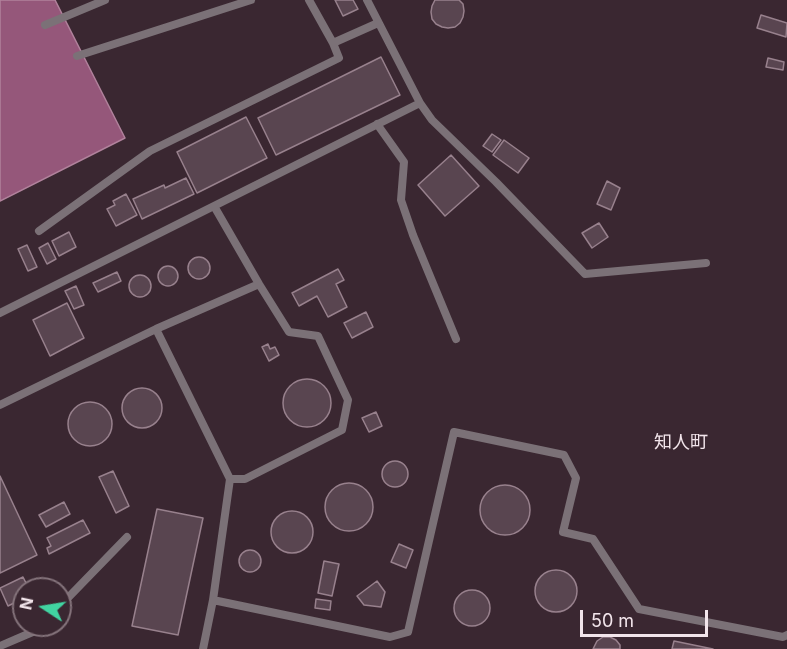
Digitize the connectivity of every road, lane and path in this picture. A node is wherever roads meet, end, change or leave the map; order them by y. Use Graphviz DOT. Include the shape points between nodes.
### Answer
graph roads {
  1 [pos="105,0"];
  2 [pos="251,0"];
  3 [pos="309,0"];
  4 [pos="371,2"];
  5 [pos="378,23"];
  6 [pos="45,25"];
  7 [pos="333,43"];
  8 [pos="77,56"];
  9 [pos="420,103"];
  10 [pos="377,124"];
  11 [pos="214,206"];
  12 [pos="39,231"];
  13 [pos="706,263"];
  14 [pos="259,284"];
  15 [pos="0,313"];
  16 [pos="156,329"];
  17 [pos="456,339"];
  18 [pos="0,405"];
  19 [pos="230,480"];
  20 [pos="128,537"];
  21 [pos="72,594"];
  22 [pos="213,600"];
  23 [pos="787,635"];
  24 [pos="21,637"];
  25 [pos="0,646"];
  26 [pos="203,649"];
  1 -- 6 [label="lane"];
  2 -- 8 [label="lane"];
  3 -- 7 [label="lane"];
  4 -- 5 [label="lane"];
  5 -- 7 [label="lane"];
  5 -- 9 [label="lane"];
  7 -- 12 [label="lane" via="339,58 150,151"];
  9 -- 10 [label="lane"];
  9 -- 13 [label="lane" via="432,120 585,274"];
  10 -- 11 [label="lane"];
  10 -- 17 [label="lane" via="404,162 401,200"];
  11 -- 14 [label="lane"];
  11 -- 15 [label="lane"];
  14 -- 16 [label="lane"];
  14 -- 19 [label="lane" via="289,332 318,336 348,400 342,430 245,479"];
  16 -- 18 [label="lane"];
  16 -- 19 [label="lane"];
  19 -- 22 [label="lane"];
  20 -- 21 [label="lane"];
  22 -- 23 [label="lane" via="390,637 408,632 454,432 564,455 576,478 563,532 593,539 639,609"];
  22 -- 26 [label="lane"];
  24 -- 25 [label="lane"];
}
